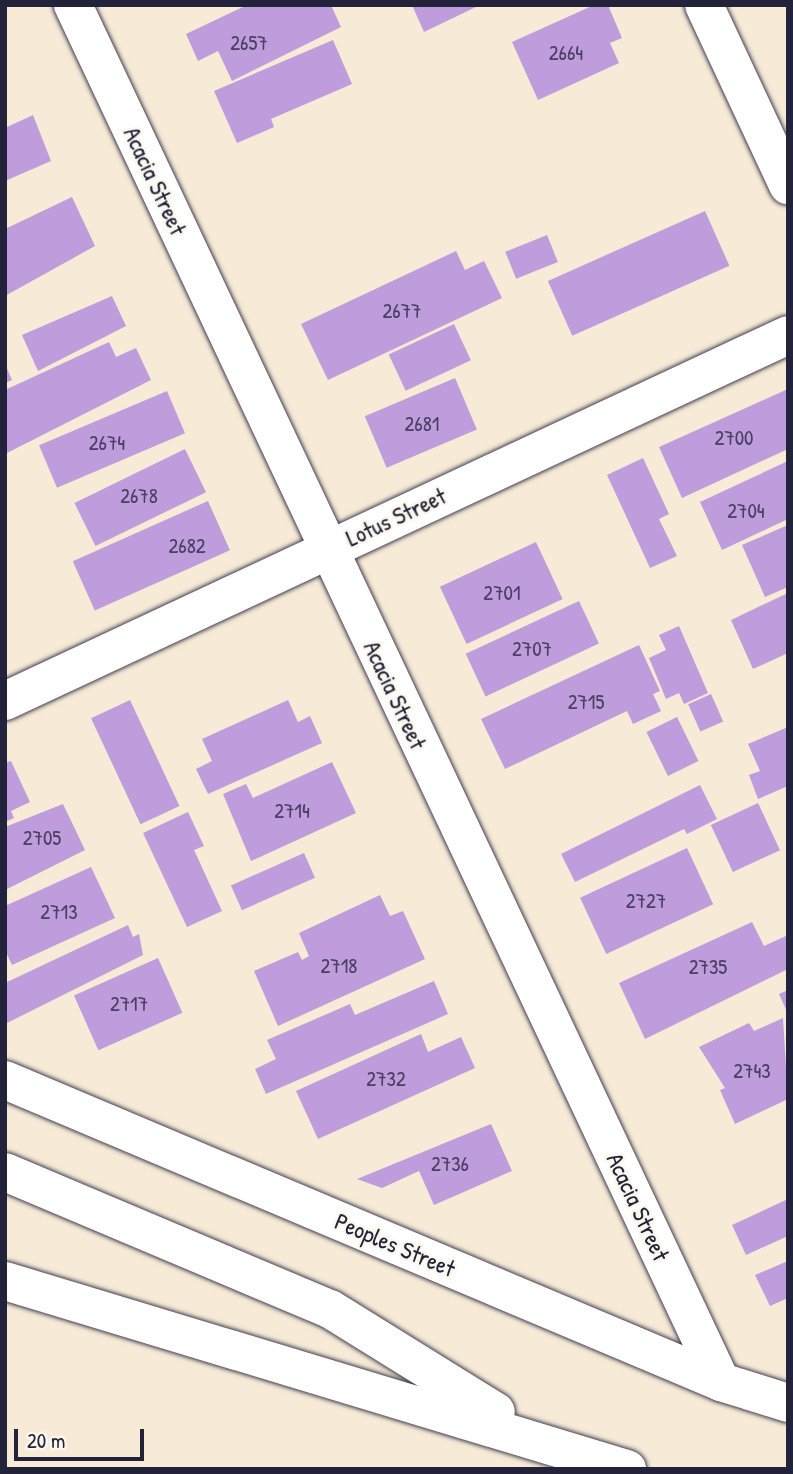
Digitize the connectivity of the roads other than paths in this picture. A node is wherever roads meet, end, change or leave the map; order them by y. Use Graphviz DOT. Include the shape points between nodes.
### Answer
graph roads {
  1 [pos="73,5"];
  2 [pos="704,5"];
  3 [pos="788,185"];
  4 [pos="788,335"];
  5 [pos="326,550"];
  6 [pos="5,701"];
  7 [pos="5,1080"];
  8 [pos="5,1172"];
  9 [pos="5,1281"];
  10 [pos="721,1382"];
  11 [pos="788,1403"];
  12 [pos="540,1439"];
  13 [pos="627,1469"];
  1 -- 5 [label="main road, Acacia Street"];
  2 -- 3 [label="main road"];
  4 -- 5 [label="main road, Lotus Street"];
  5 -- 6 [label="main road, Lotus Street"];
  5 -- 10 [label="main road, Acacia Street"];
  7 -- 10 [label="main road, Peoples Street"];
  8 -- 12 [label="main road" via="330,1309"];
  9 -- 12 [label="main road"];
  10 -- 11 [label="main road, Peoples Street"];
  12 -- 13 [label="main road"];
}
